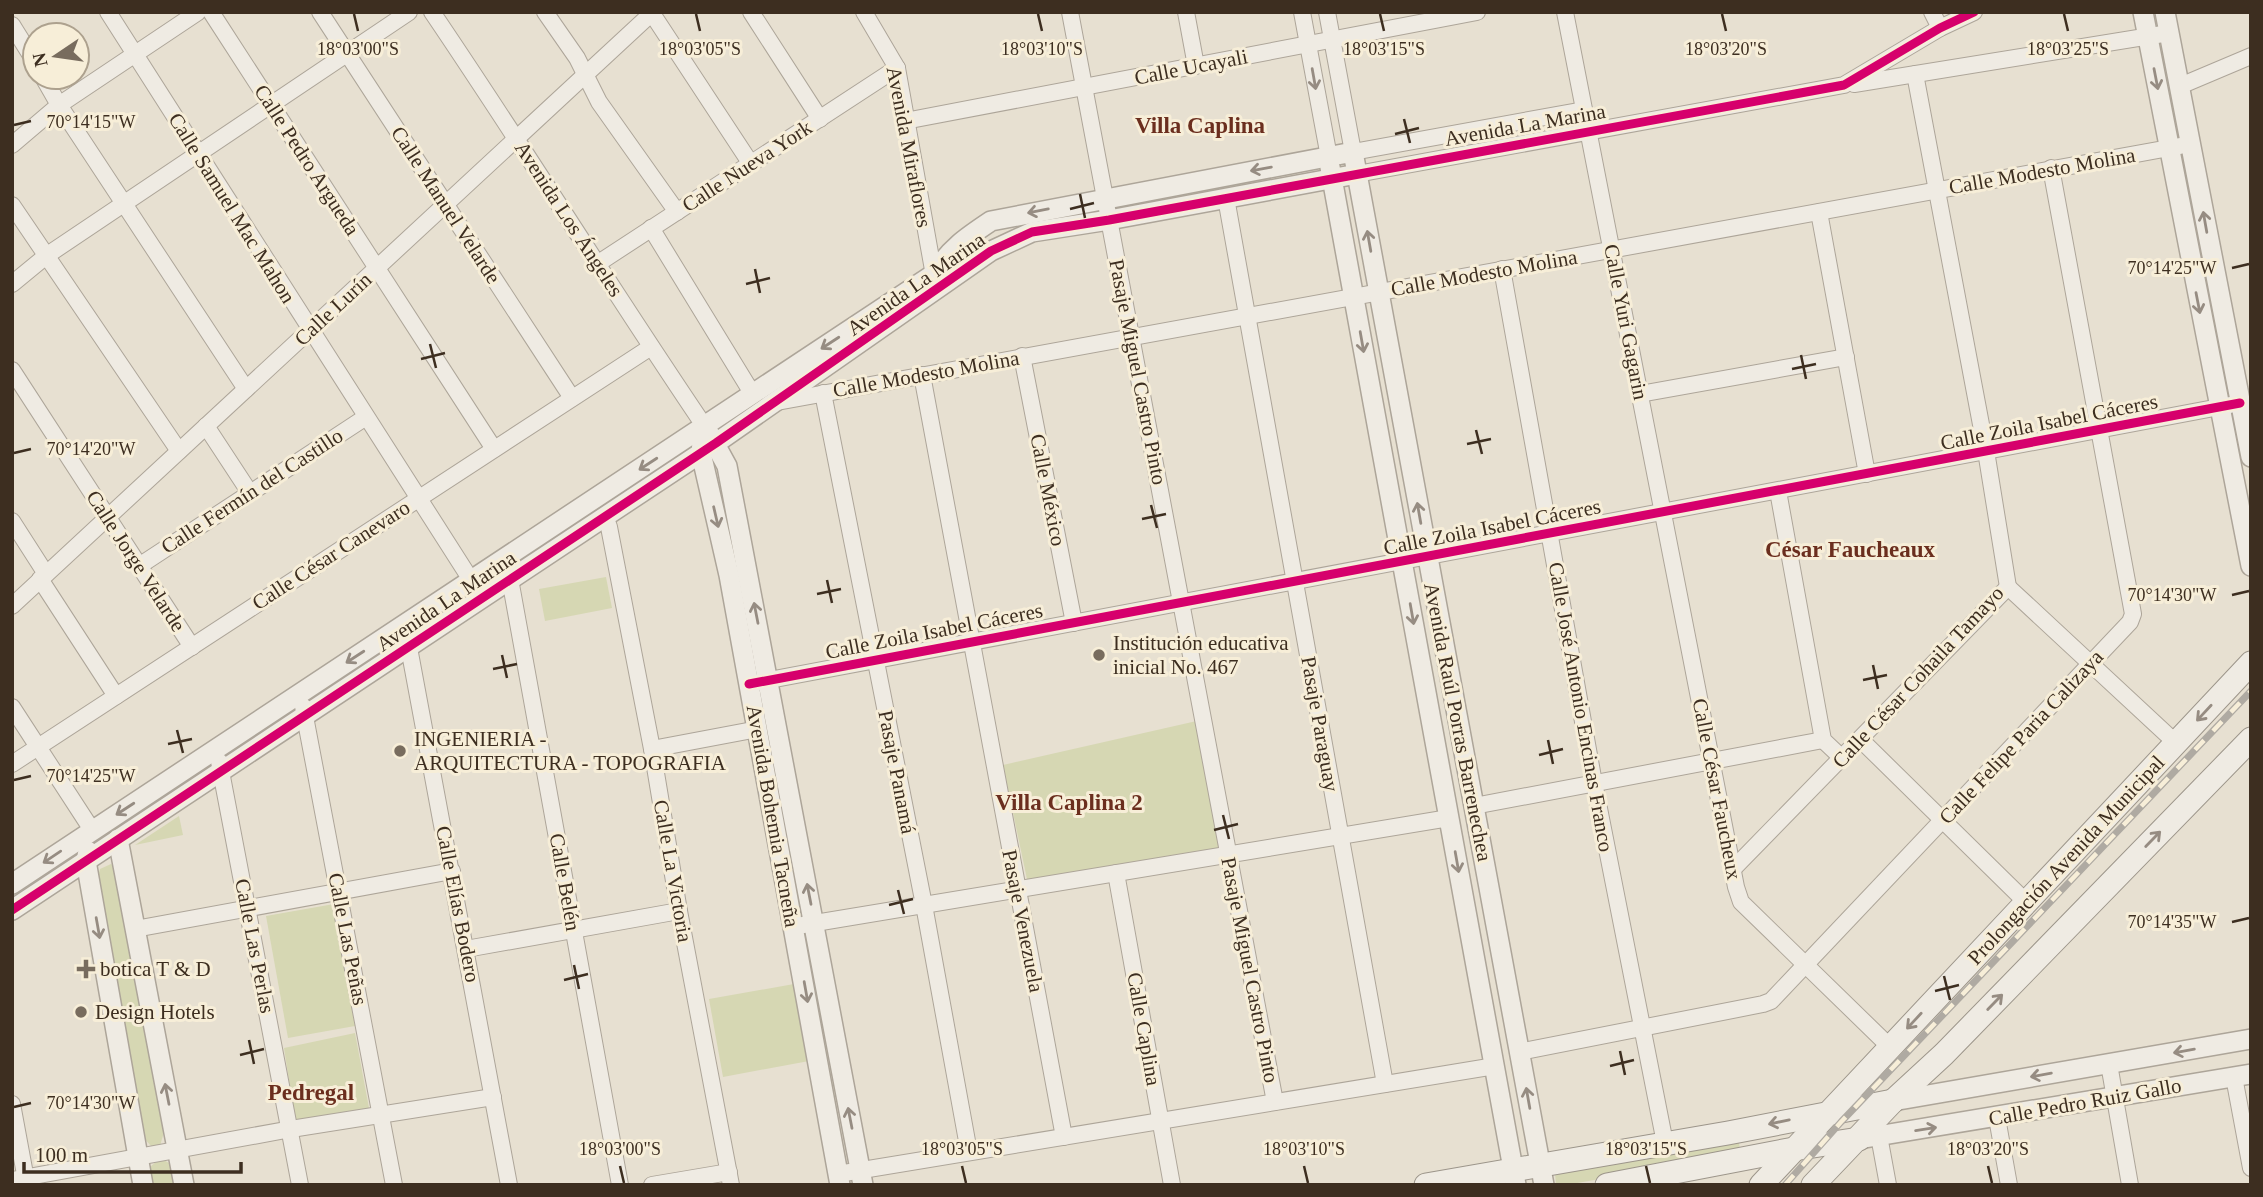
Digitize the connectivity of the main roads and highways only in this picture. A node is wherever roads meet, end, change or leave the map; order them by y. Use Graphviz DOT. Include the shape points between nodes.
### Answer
graph roads {
  1 [pos="2251,663"];
  2 [pos="2251,739"];
  3 [pos="1893,1101"];
  4 [pos="1830,1112"];
  5 [pos="1748,1129"];
  6 [pos="1869,1138"];
  7 [pos="1794,1149"];
  8 [pos="1757,1156"];
  9 [pos="1542,1175"];
  10 [pos="1515,1177"];
  11 [pos="1765,1183"];
  12 [pos="1426,1185"];
  13 [pos="1607,1185"];
  14 [pos="1813,1185"];
  1 -- 4 [label="main road, Prolongación Avenida Municipal, one-way"];
  3 -- 2 [label="main road, one-way"];
  3 -- 4 [label="main road, Calle Pedro Ruiz Gallo"];
  3 -- 6 [label="main road"];
  4 -- 5 [label="main road, Calle Pedro Ruiz Gallo, one-way"];
  4 -- 7 [label="main road, Prolongación Avenida Municipal"];
  5 -- 8 [label="main road"];
  5 -- 9 [label="main road, Calle Pedro Ruiz Gallo" via="1665,1143"];
  6 -- 7 [label="main road, Calle Pedro Ruiz Gallo"];
  6 -- 14 [label="main road"];
  7 -- 8 [label="main road, Calle Pedro Ruiz Gallo"];
  7 -- 11 [label="main road, Prolongación Avenida Municipal"];
  8 -- 11 [label="main road"];
  8 -- 13 [label="main road, Calle Pedro Ruiz Gallo"];
  9 -- 10 [label="main road, Calle Pedro Ruiz Gallo"];
  10 -- 12 [label="main road, Calle Pedro Ruiz Gallo"];
}
